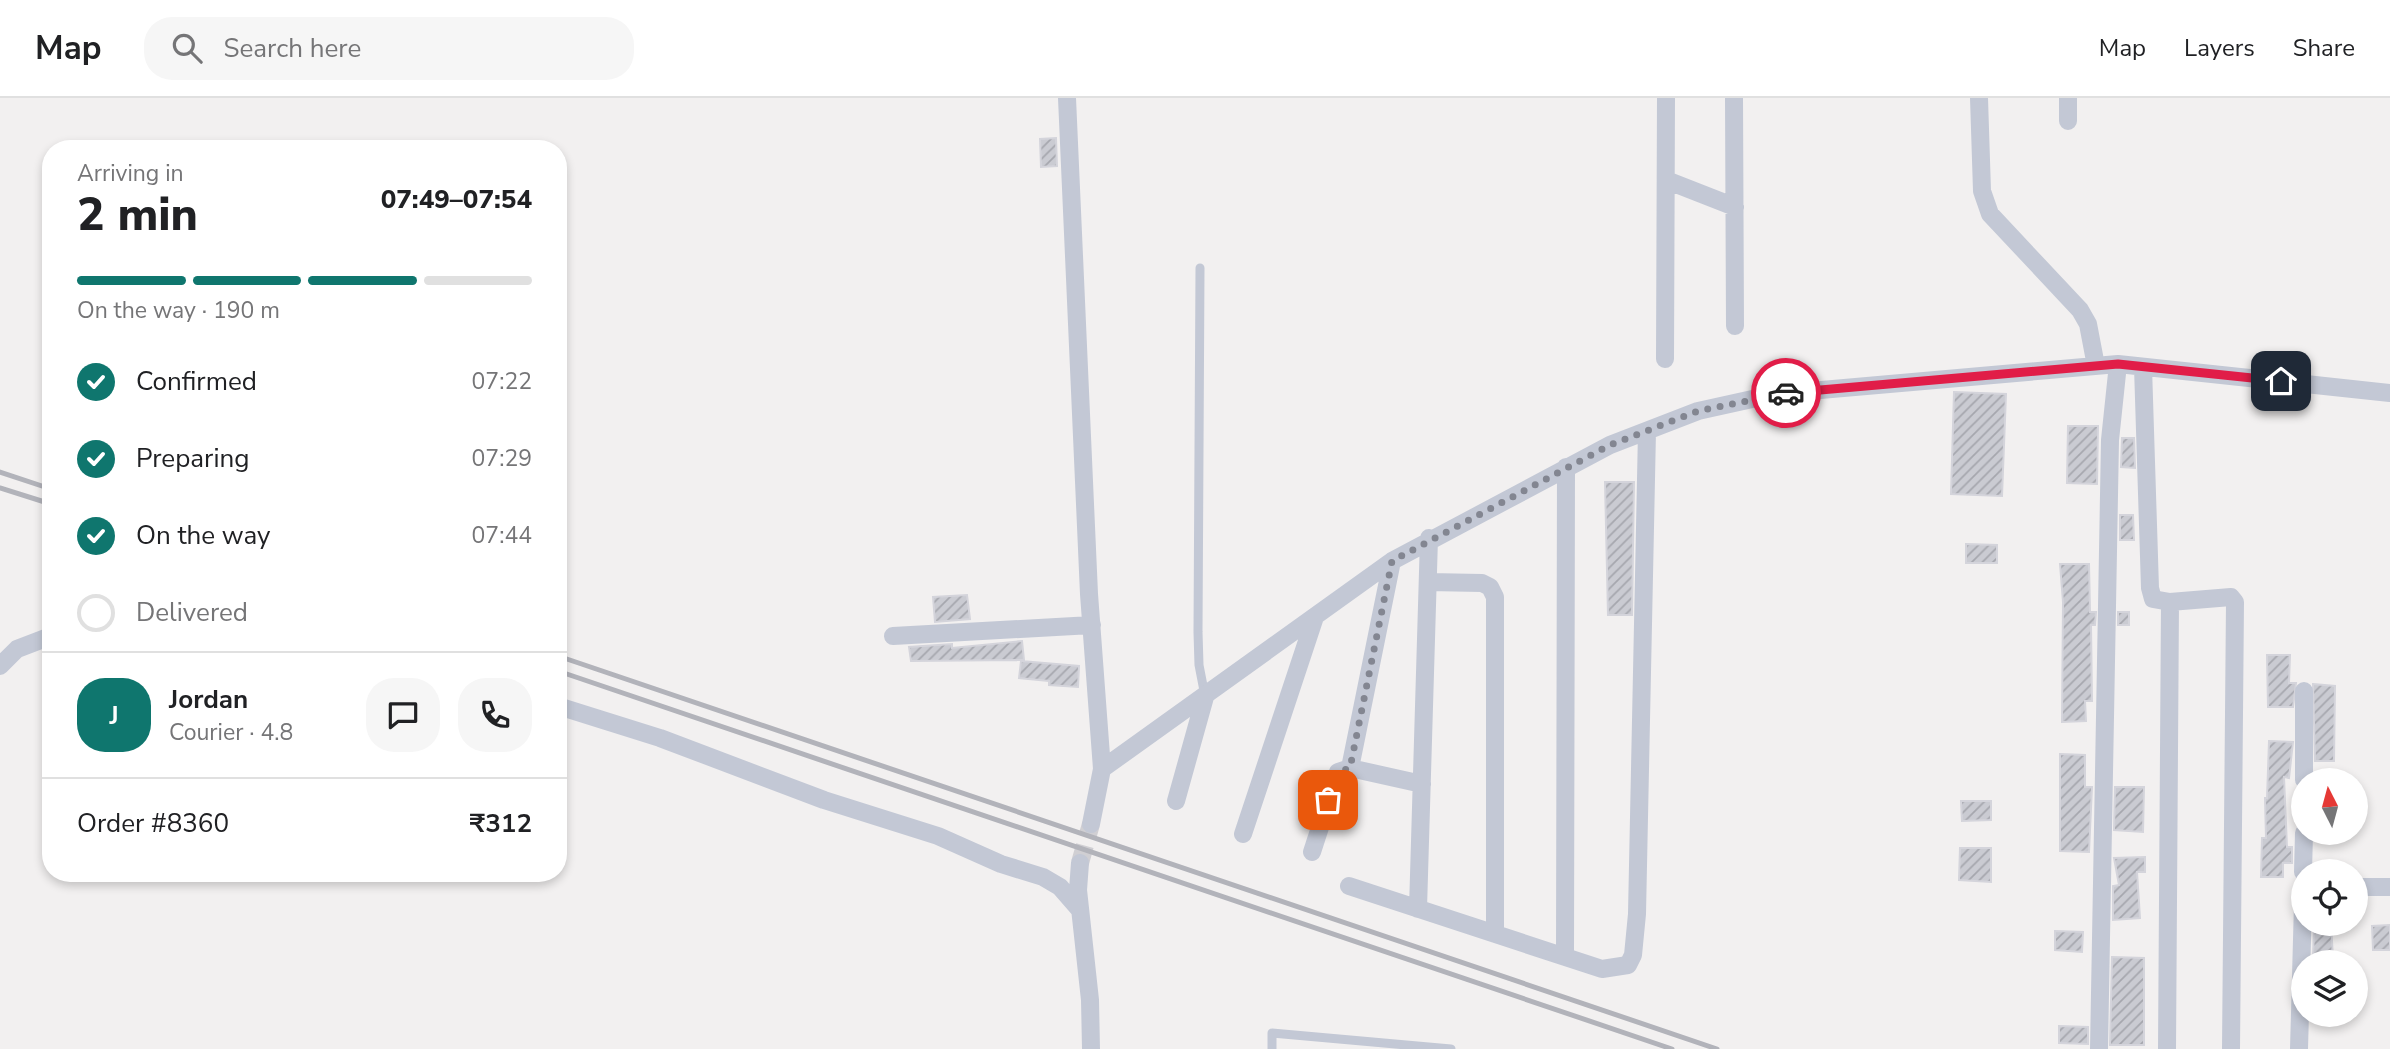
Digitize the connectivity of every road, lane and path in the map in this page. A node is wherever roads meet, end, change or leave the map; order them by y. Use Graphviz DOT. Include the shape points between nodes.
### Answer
graph roads {
  1 [pos="1067,98"];
  2 [pos="1666,98"];
  3 [pos="1734,98"];
  4 [pos="1979,98"];
  5 [pos="2068,98"];
  6 [pos="2068,121"];
  7 [pos="1666,180"];
  8 [pos="1735,207"];
  9 [pos="1200,268"];
  10 [pos="1735,326"];
  11 [pos="1665,359"];
  12 [pos="2095,360"];
  13 [pos="2118,364"];
  14 [pos="2143,367"];
  15 [pos="2390,393"];
  16 [pos="1647,431"];
  17 [pos="1566,467"];
  18 [pos="1429,538"];
  19 [pos="1392,561"];
  20 [pos="1428,582"];
  21 [pos="2171,602"];
  22 [pos="1315,617"];
  23 [pos="1092,625"];
  24 [pos="892,636"];
  25 [pos="42,639"];
  26 [pos="0,666"];
  27 [pos="2304,691"];
  28 [pos="1205,697"];
  29 [pos="567,709"];
  30 [pos="1350,768"];
  31 [pos="2304,768"];
  32 [pos="1102,769"];
  33 [pos="1422,783"];
  34 [pos="1176,801"];
  35 [pos="1091,824"];
  36 [pos="1243,834"];
  37 [pos="1312,852"];
  38 [pos="1080,863"];
  39 [pos="1349,886"];
  40 [pos="2368,887"];
  41 [pos="2390,887"];
  42 [pos="1418,909"];
  43 [pos="1080,910"];
  44 [pos="1495,934"];
  45 [pos="2302,936"];
  46 [pos="1564,957"];
  47 [pos="1091,1049"];
  48 [pos="1272,1049"];
  49 [pos="1451,1049"];
  50 [pos="2099,1049"];
  51 [pos="2167,1049"];
  52 [pos="2231,1049"];
  53 [pos="2299,1049"];
  1 -- 23 [label="street"];
  2 -- 7 [label="street"];
  3 -- 8 [label="street"];
  4 -- 12 [label="street" via="1982,191 1990,214 2088,324"];
  5 -- 6 [label="street"];
  7 -- 8 [label="street"];
  7 -- 11 [label="street"];
  8 -- 10 [label="street"];
  9 -- 28 [label="lane" via="1198,632"];
  12 -- 13 [label="street"];
  12 -- 16 [label="street" via="1775,394 1698,411"];
  13 -- 14 [label="street"];
  13 -- 50 [label="street" via="2110,440"];
  14 -- 15 [label="street"];
  14 -- 21 [label="street" via="2150,588 2153,599"];
  16 -- 17 [label="street"];
  16 -- 46 [label="street" via="1633,955 1628,965 1615,969"];
  17 -- 18 [label="street"];
  17 -- 46 [label="street"];
  18 -- 19 [label="street"];
  18 -- 20 [label="street"];
  19 -- 22 [label="street"];
  19 -- 30 [label="street"];
  20 -- 33 [label="street"];
  20 -- 44 [label="street" via="1482,583 1495,597"];
  21 -- 51 [label="street"];
  21 -- 52 [label="street" via="2222,596 2235,602"];
  22 -- 28 [label="street"];
  22 -- 36 [label="street"];
  23 -- 24 [label="street"];
  23 -- 32 [label="street"];
  25 -- 26 [label="street" via="17,649"];
  27 -- 31 [label="street"];
  28 -- 32 [label="street"];
  28 -- 34 [label="street"];
  29 -- 43 [label="street" via="1044,877"];
  30 -- 33 [label="street"];
  30 -- 37 [label="street" via="1336,774"];
  32 -- 35 [label="street"];
  33 -- 42 [label="street"];
  38 -- 43 [label="street"];
  39 -- 42 [label="street"];
  40 -- 41 [label="street"];
  42 -- 44 [label="street"];
  43 -- 47 [label="street"];
  44 -- 46 [label="street"];
  45 -- 53 [label="street"];
  48 -- 49 [label="lane" via="1272,1033"];
}
